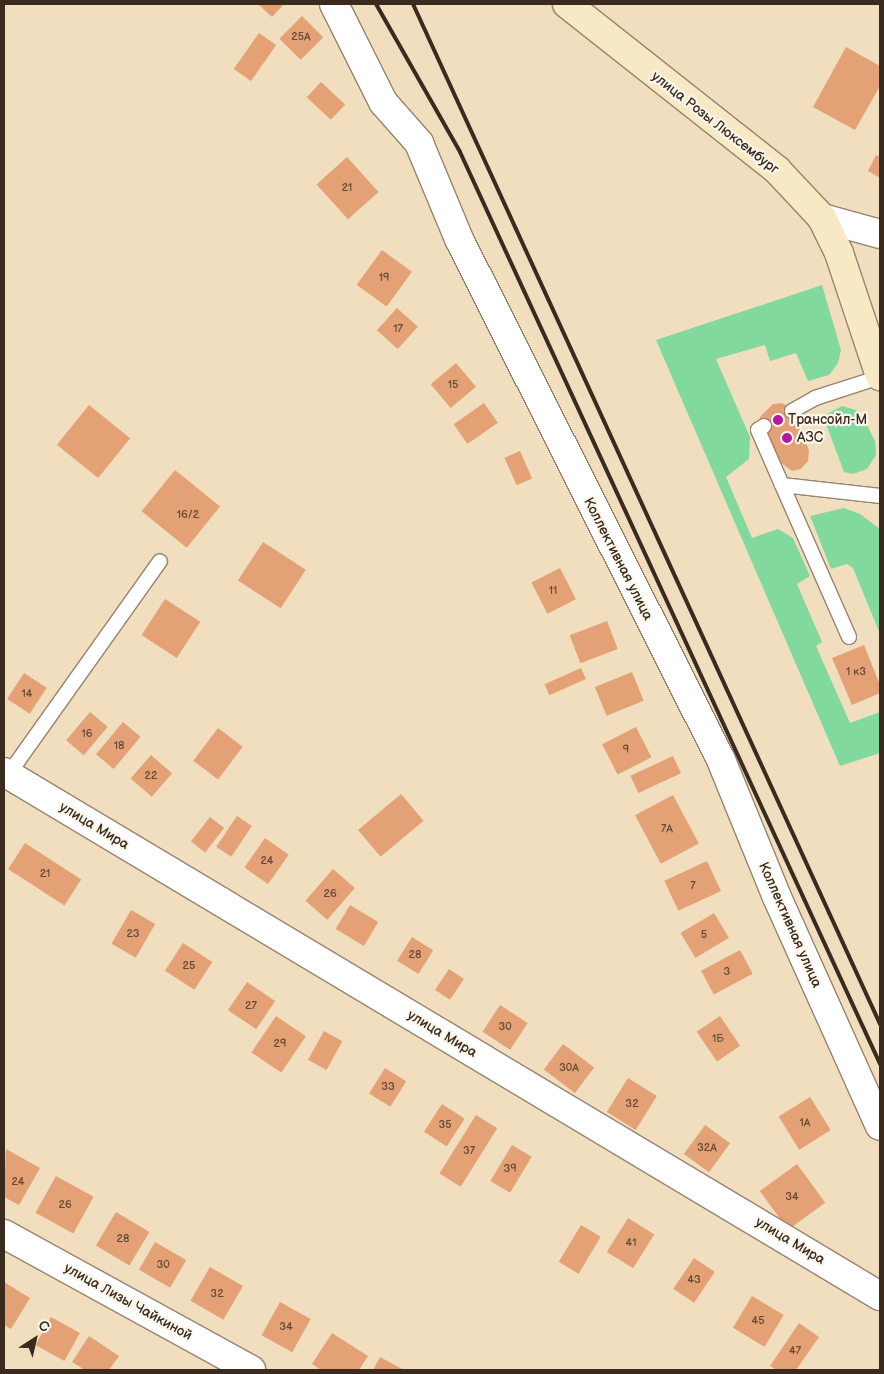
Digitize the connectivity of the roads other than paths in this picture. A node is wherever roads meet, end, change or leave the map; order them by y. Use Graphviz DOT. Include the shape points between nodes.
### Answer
graph roads {
  1 [pos="334,4"];
  2 [pos="567,4"];
  3 [pos="822,218"];
  4 [pos="880,234"];
  5 [pos="880,376"];
  6 [pos="792,411"];
  7 [pos="764,426"];
  8 [pos="782,485"];
  9 [pos="880,496"];
  10 [pos="160,561"];
  11 [pos="849,638"];
  12 [pos="6,773"];
  13 [pos="880,1126"];
  14 [pos="4,1234"];
  15 [pos="880,1296"];
  16 [pos="251,1370"];
  1 -- 13 [label="street, Коллективная улица" via="383,102 419,143 459,240 721,760 776,895"];
  2 -- 3 [label="main road, улица Розы Люксембург" via="776,170"];
  3 -- 4 [label="street"];
  3 -- 5 [label="main road, улица Розы Люксембург" via="838,253"];
  5 -- 6 [label="lane" via="815,398"];
  7 -- 8 [label="lane" via="758,430"];
  8 -- 9 [label="lane"];
  8 -- 11 [label="lane"];
  10 -- 12 [label="lane"];
  12 -- 15 [label="street, улица Мира"];
  14 -- 16 [label="street, улица Лизы Чайкиной"];
}
